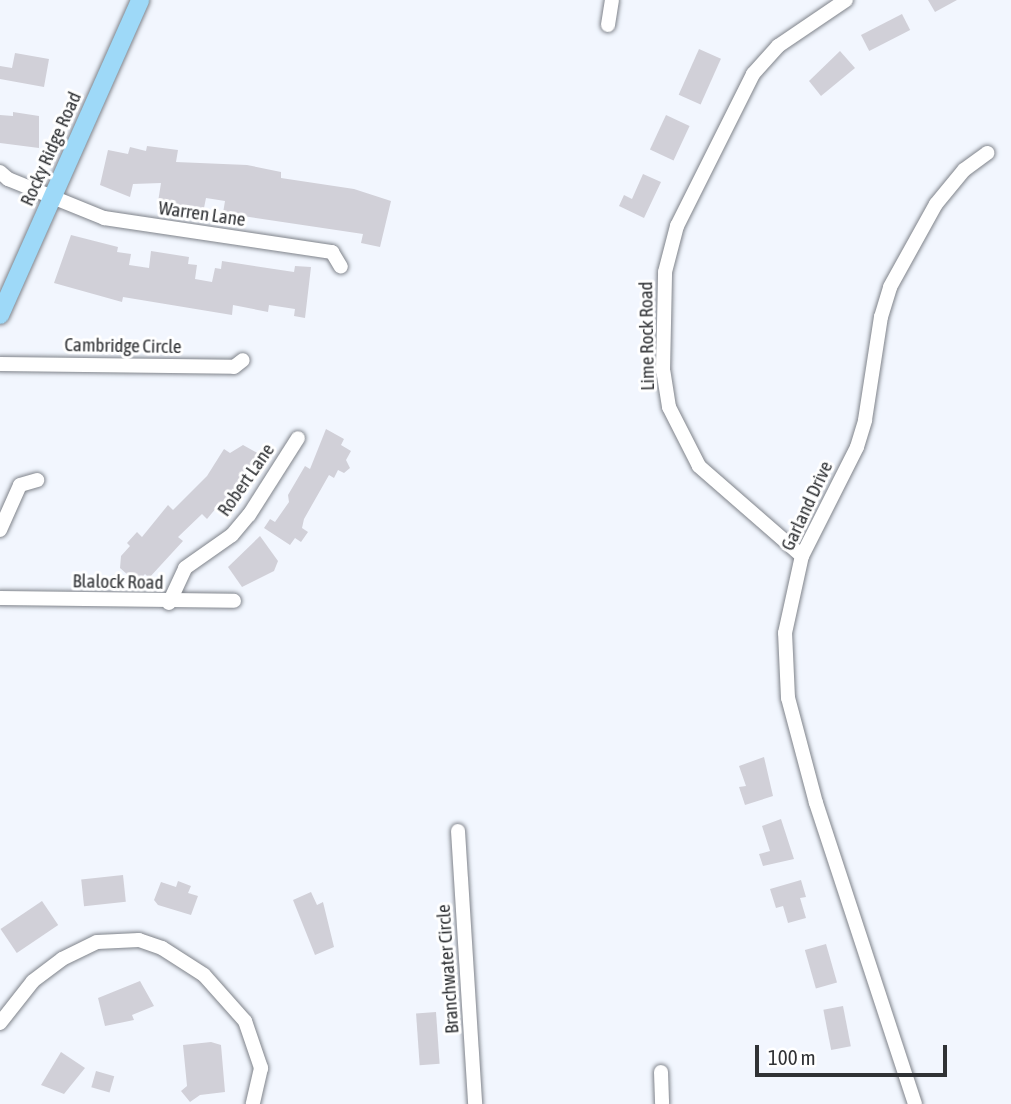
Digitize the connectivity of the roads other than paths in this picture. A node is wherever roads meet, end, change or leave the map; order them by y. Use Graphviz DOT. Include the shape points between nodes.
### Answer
graph roads {
  1 [pos="140,0"];
  2 [pos="612,0"];
  3 [pos="846,0"];
  4 [pos="608,25"];
  5 [pos="987,153"];
  6 [pos="0,172"];
  7 [pos="53,195"];
  8 [pos="341,267"];
  9 [pos="0,315"];
  10 [pos="243,360"];
  11 [pos="0,364"];
  12 [pos="298,438"];
  13 [pos="37,480"];
  14 [pos="0,530"];
  15 [pos="803,556"];
  16 [pos="0,598"];
  17 [pos="234,601"];
  18 [pos="169,603"];
  19 [pos="457,831"];
  20 [pos="0,1023"];
  21 [pos="661,1072"];
  22 [pos="253,1104"];
  23 [pos="475,1104"];
  24 [pos="662,1104"];
  25 [pos="915,1104"];
  1 -- 7 [label="main road, Rocky Ridge Road"];
  2 -- 4 [label="street"];
  3 -- 15 [label="street, Lime Rock Road" via="778,46 754,74 677,226 665,272 663,371 668,407 699,466"];
  5 -- 15 [label="street, Garland Drive" via="964,170 936,204 890,287 857,447"];
  6 -- 7 [label="street"];
  7 -- 8 [label="street, Warren Lane" via="104,218 332,252"];
  7 -- 9 [label="main road, Rocky Ridge Road"];
  10 -- 11 [label="street, Cambridge Circle" via="233,367"];
  12 -- 18 [label="street, Robert Lane" via="232,535 185,568"];
  13 -- 14 [label="street" via="20,485"];
  15 -- 25 [label="street, Garland Drive" via="785,633 788,698 817,806"];
  16 -- 18 [label="street, Blalock Road"];
  17 -- 18 [label="street, Blalock Road"];
  19 -- 23 [label="street, Branchwater Circle"];
  20 -- 22 [label="street" via="33,981 62,958 97,942 142,941 204,975 245,1021 261,1068"];
  21 -- 24 [label="street"];
}
